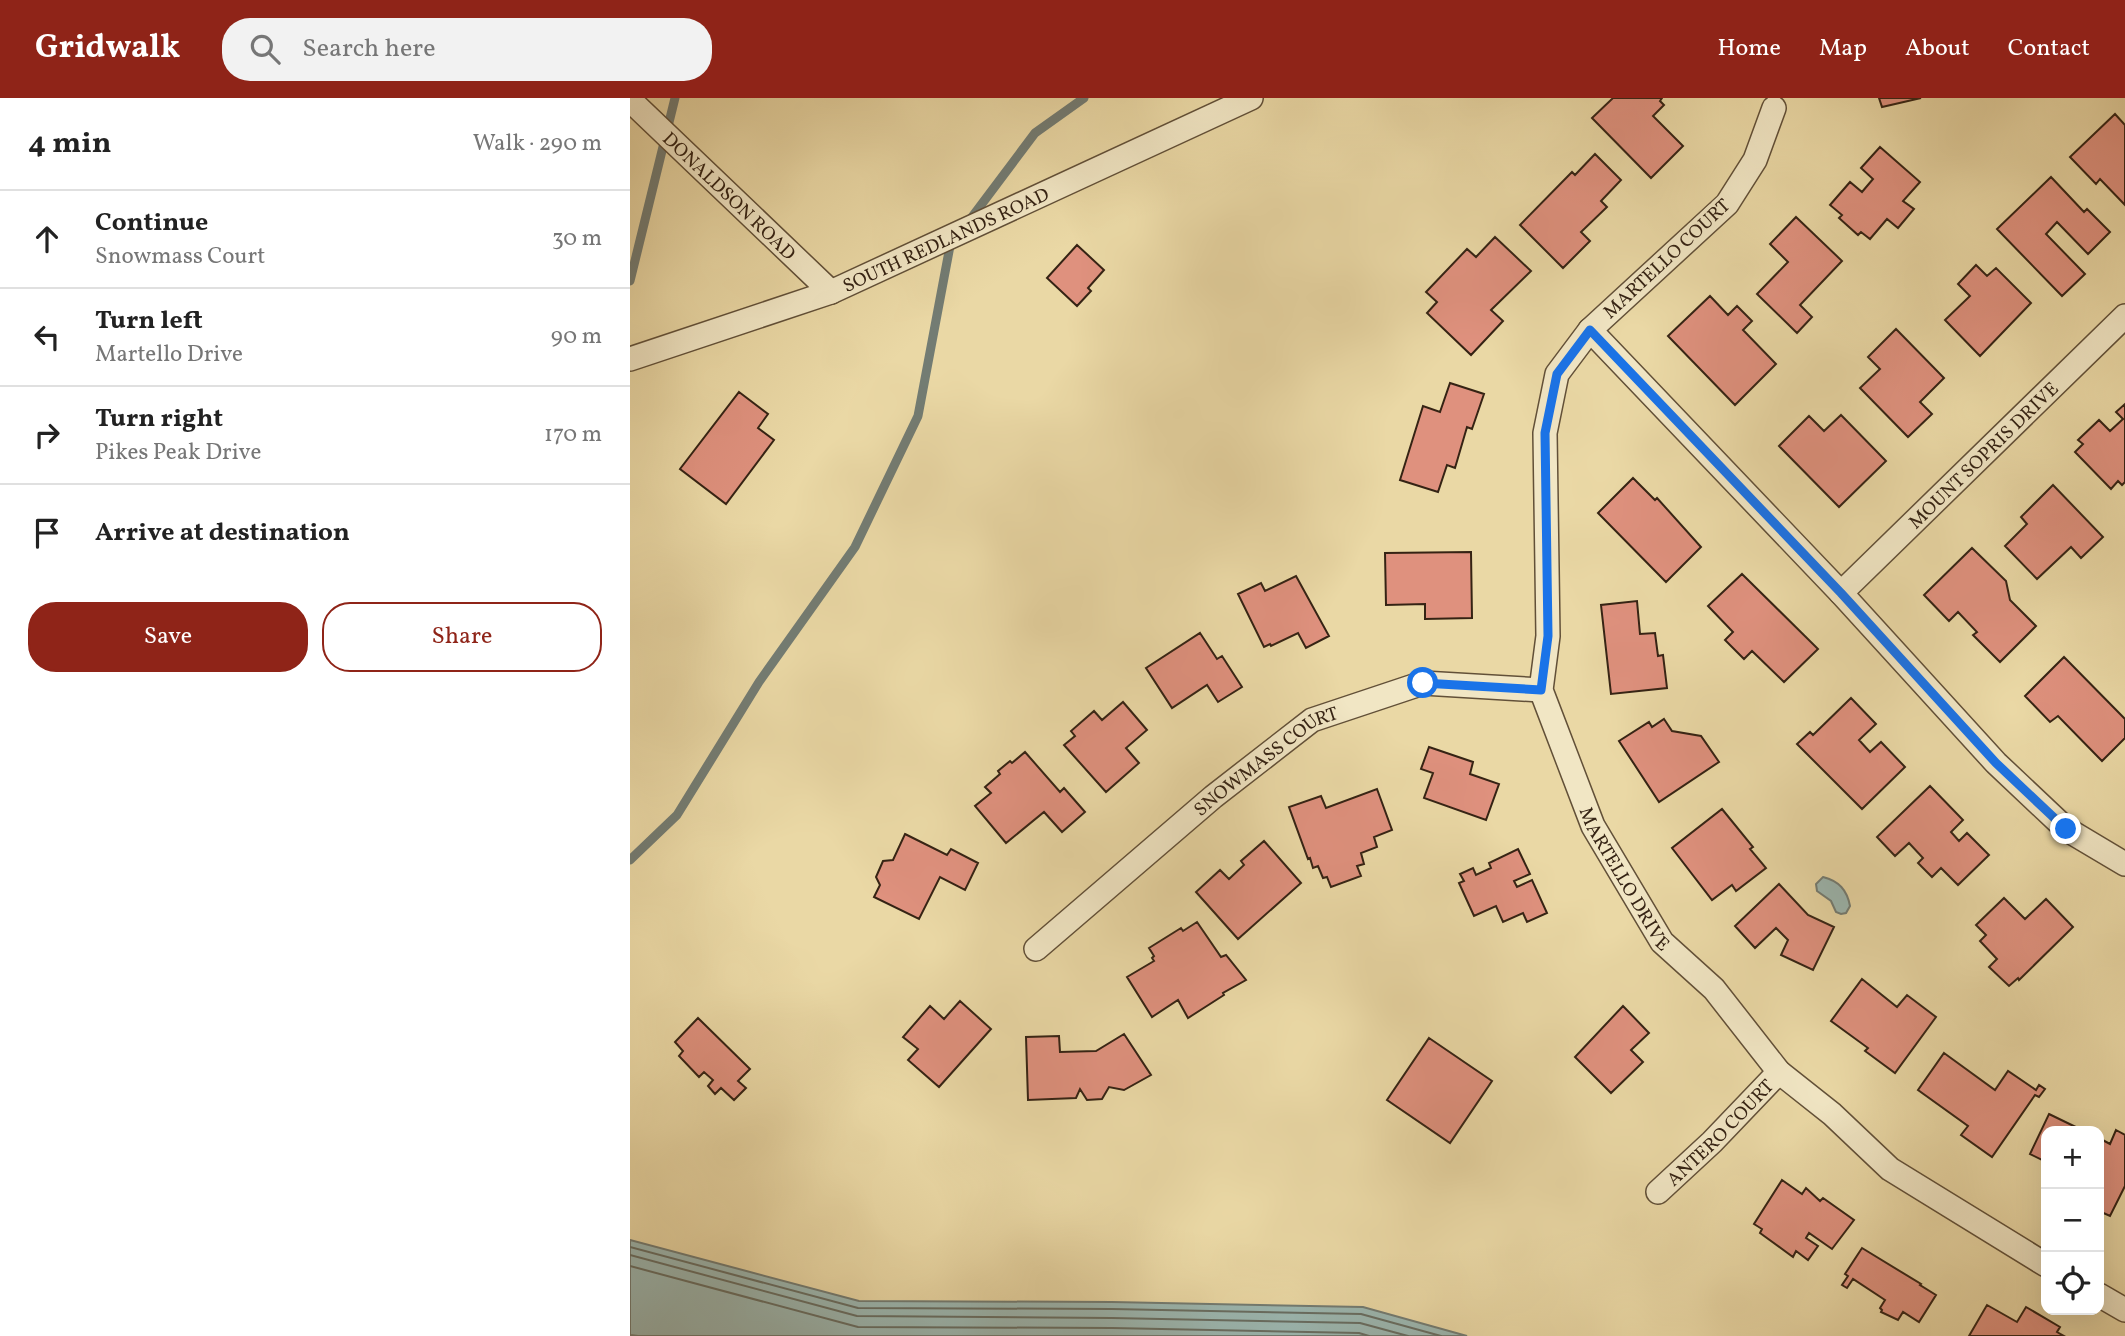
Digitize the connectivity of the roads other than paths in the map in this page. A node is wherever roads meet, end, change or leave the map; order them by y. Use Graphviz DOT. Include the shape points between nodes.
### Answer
graph roads {
  1 [pos="1251,98"];
  2 [pos="630,100"];
  3 [pos="1774,108"];
  4 [pos="831,292"];
  5 [pos="2125,316"];
  6 [pos="1590,330"];
  7 [pos="630,359"];
  8 [pos="1841,593"];
  9 [pos="1541,690"];
  10 [pos="2125,864"];
  11 [pos="1036,949"];
  12 [pos="1779,1072"];
  13 [pos="1658,1192"];
  14 [pos="2041,1262"];
  15 [pos="2104,1298"];
  16 [pos="2125,1310"];
  1 -- 4 [label="street, SOUTH REDLANDS ROAD"];
  2 -- 4 [label="street, DONALDSON ROAD"];
  3 -- 6 [label="street, MARTELLO COURT" via="1755,160 1727,204"];
  4 -- 7 [label="street, SOUTH REDLANDS ROAD"];
  5 -- 8 [label="street, MOUNT SOPRIS DRIVE"];
  6 -- 8 [label="street"];
  6 -- 9 [label="street, MARTELLO DRIVE" via="1557,374 1545,433 1548,636"];
  8 -- 10 [label="street" via="1996,763 2066,829"];
  9 -- 11 [label="street, SNOWMASS COURT" via="1423,683 1312,720 1213,797"];
  9 -- 12 [label="street, MARTELLO DRIVE" via="1593,826 1662,942 1714,989"];
  12 -- 13 [label="street, ANTERO COURT"];
  12 -- 14 [label="street, MARTELLO DRIVE" via="1890,1169"];
  15 -- 16 [label="street"];
}
